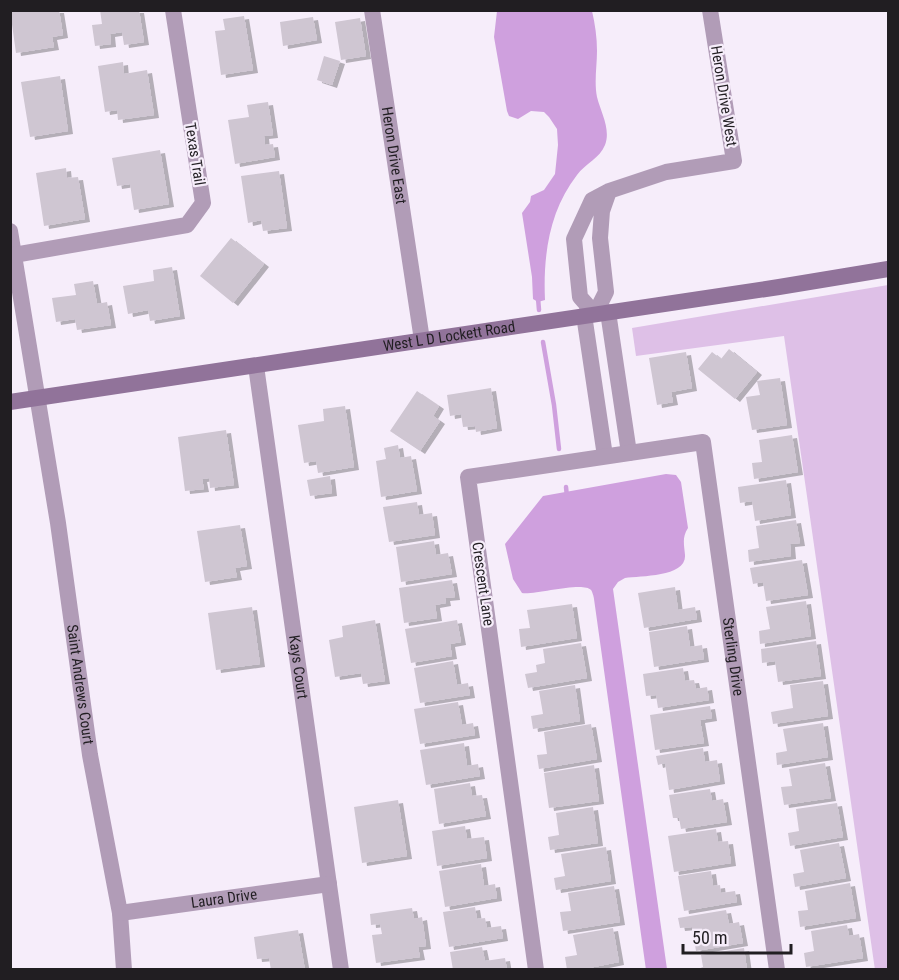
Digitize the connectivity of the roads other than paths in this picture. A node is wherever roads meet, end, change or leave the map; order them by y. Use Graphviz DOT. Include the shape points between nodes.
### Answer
graph roads {
  1 [pos="172,10"];
  2 [pos="372,10"];
  3 [pos="710,10"];
  4 [pos="609,191"];
  5 [pos="10,231"];
  6 [pos="14,255"];
  7 [pos="888,268"];
  8 [pos="595,314"];
  9 [pos="422,340"];
  10 [pos="256,366"];
  11 [pos="37,398"];
  12 [pos="10,402"];
  13 [pos="629,453"];
  14 [pos="605,456"];
  15 [pos="329,884"];
  16 [pos="120,913"];
  17 [pos="124,969"];
  18 [pos="341,969"];
  19 [pos="536,969"];
  20 [pos="777,969"];
  1 -- 6 [label="street, Texas Trail" via="203,203 187,225"];
  2 -- 9 [label="street, Heron Drive East"];
  3 -- 4 [label="street, Heron Drive West" via="734,161 666,172"];
  4 -- 8 [label="street" via="602,211 600,238 606,292"];
  4 -- 8 [label="street, Heron Drive West" via="592,200 573,239 580,297"];
  5 -- 6 [label="street, Saint Andrews Court"];
  6 -- 11 [label="street, Saint Andrews Court"];
  7 -- 8 [label="main road, West L D Lockett Road"];
  8 -- 9 [label="main road, West L D Lockett Road"];
  8 -- 13 [label="street"];
  8 -- 14 [label="street"];
  9 -- 10 [label="main road, West L D Lockett Road"];
  10 -- 11 [label="main road, West L D Lockett Road"];
  10 -- 15 [label="street, Kays Court"];
  11 -- 12 [label="main road, West L D Lockett Road"];
  11 -- 16 [label="street, Saint Andrews Court" via="90,755"];
  13 -- 14 [label="street, Sterling Drive"];
  13 -- 20 [label="street, Sterling Drive" via="703,442"];
  14 -- 19 [label="street, Crescent Lane" via="468,477"];
  15 -- 16 [label="street, Laura Drive"];
  15 -- 18 [label="street, Kays Court"];
  16 -- 17 [label="street, Saint Andrews Court"];
}
